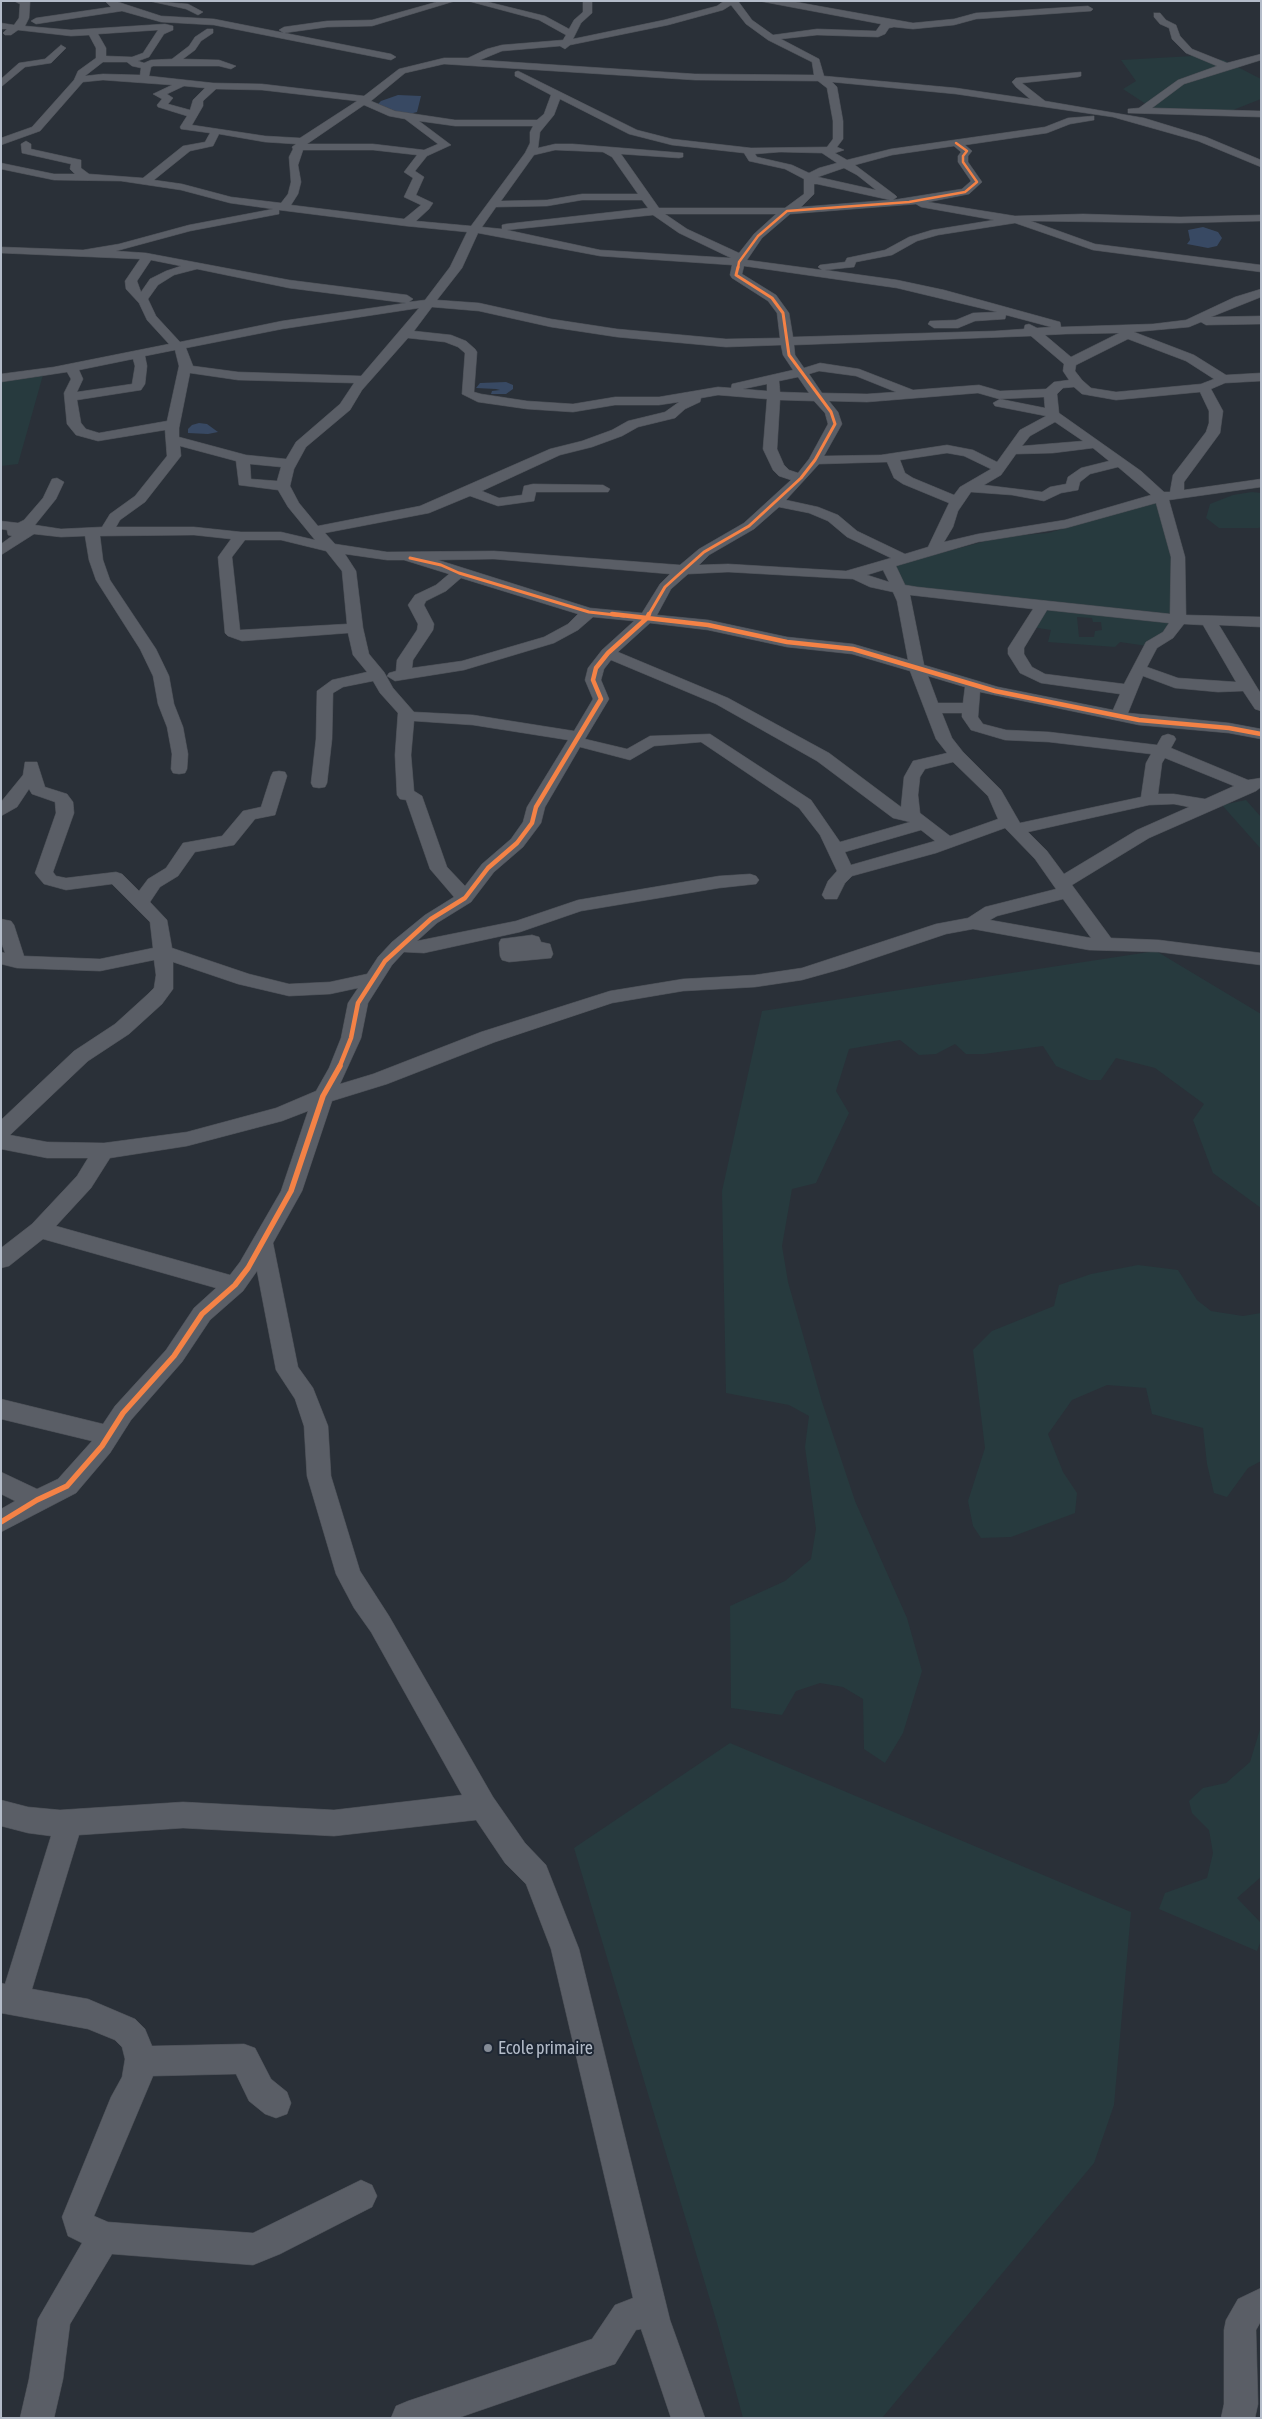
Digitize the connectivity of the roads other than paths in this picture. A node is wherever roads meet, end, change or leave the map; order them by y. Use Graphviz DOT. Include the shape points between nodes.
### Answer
graph roads {
  1 [pos="18,1"];
  2 [pos="109,1"];
  3 [pos="138,1"];
  4 [pos="153,1"];
  5 [pos="188,1"];
  6 [pos="451,1"];
  7 [pos="472,1"];
  8 [pos="588,1"];
  9 [pos="732,1"];
  10 [pos="763,1"];
  11 [pos="825,1"];
  12 [pos="123,8"];
  13 [pos="1088,9"];
  14 [pos="198,12"];
  15 [pos="1157,15"];
  16 [pos="812,16"];
  17 [pos="54,18"];
  18 [pos="184,21"];
  19 [pos="372,23"];
  20 [pos="894,24"];
  21 [pos="1,26"];
  22 [pos="18,26"];
  23 [pos="212,26"];
  24 [pos="169,27"];
  25 [pos="42,30"];
  26 [pos="262,31"];
  27 [pos="65,32"];
  28 [pos="92,32"];
  29 [pos="570,33"];
  30 [pos="369,34"];
  31 [pos="812,36"];
  32 [pos="1,37"];
  33 [pos="771,38"];
  34 [pos="377,42"];
  35 [pos="567,43"];
  36 [pos="63,52"];
  37 [pos="373,54"];
  38 [pos="391,56"];
  39 [pos="1261,57"];
  40 [pos="101,59"];
  41 [pos="132,60"];
  42 [pos="470,61"];
  43 [pos="12,62"];
  44 [pos="174,62"];
  45 [pos="146,66"];
  46 [pos="231,66"];
  47 [pos="1226,66"];
  48 [pos="556,69"];
  49 [pos="518,74"];
  50 [pos="1078,74"];
  51 [pos="144,78"];
  52 [pos="820,78"];
  53 [pos="79,80"];
  54 [pos="166,80"];
  55 [pos="183,82"];
  56 [pos="1,84"];
  57 [pos="214,86"];
  58 [pos="105,88"];
  59 [pos="71,89"];
  60 [pos="90,90"];
  61 [pos="553,90"];
  62 [pos="368,102"];
  63 [pos="1044,106"];
  64 [pos="1143,110"];
  65 [pos="1228,112"];
  66 [pos="191,114"];
  67 [pos="1113,114"];
  68 [pos="1261,114"];
  69 [pos="408,117"];
  70 [pos="540,123"];
  71 [pos="1261,126"];
  72 [pos="216,131"];
  73 [pos="1,142"];
  74 [pos="956,143"];
  75 [pos="26,144"];
  76 [pos="300,144"];
  77 [pos="831,147"];
  78 [pos="604,149"];
  79 [pos="859,149"];
  80 [pos="750,151"];
  81 [pos="891,152"];
  82 [pos="425,153"];
  83 [pos="530,153"];
  84 [pos="690,157"];
  85 [pos="744,162"];
  86 [pos="763,162"];
  87 [pos="846,164"];
  88 [pos="1261,164"];
  89 [pos="6,170"];
  90 [pos="87,178"];
  91 [pos="809,178"];
  92 [pos="146,182"];
  93 [pos="645,197"];
  94 [pos="893,197"];
  95 [pos="909,202"];
  96 [pos="492,204"];
  97 [pos="285,206"];
  98 [pos="303,209"];
  99 [pos="787,210"];
  100 [pos="656,211"];
  101 [pos="1261,218"];
  102 [pos="1016,220"];
  103 [pos="406,223"];
  104 [pos="474,230"];
  105 [pos="494,231"];
  106 [pos="1,250"];
  107 [pos="83,253"];
  108 [pos="146,256"];
  109 [pos="740,260"];
  110 [pos="196,264"];
  111 [pos="1261,269"];
  112 [pos="800,271"];
  113 [pos="1261,293"];
  114 [pos="141,300"];
  115 [pos="427,303"];
  116 [pos="1011,314"];
  117 [pos="1261,320"];
  118 [pos="1189,323"];
  119 [pos="1085,330"];
  120 [pos="1035,332"];
  121 [pos="1123,332"];
  122 [pos="405,334"];
  123 [pos="905,337"];
  124 [pos="885,338"];
  125 [pos="786,341"];
  126 [pos="178,346"];
  127 [pos="138,355"];
  128 [pos="1070,362"];
  129 [pos="184,366"];
  130 [pos="820,367"];
  131 [pos="72,368"];
  132 [pos="802,371"];
  133 [pos="1261,377"];
  134 [pos="1,378"];
  135 [pos="773,379"];
  136 [pos="1223,379"];
  137 [pos="366,380"];
  138 [pos="1077,383"];
  139 [pos="1204,388"];
  140 [pos="718,391"];
  141 [pos="1050,393"];
  142 [pos="913,394"];
  143 [pos="774,396"];
  144 [pos="71,397"];
  145 [pos="818,397"];
  146 [pos="1053,415"];
  147 [pos="173,424"];
  148 [pos="174,440"];
  149 [pos="1095,444"];
  150 [pos="1013,450"];
  151 [pos="892,457"];
  152 [pos="243,459"];
  153 [pos="815,460"];
  154 [pos="1118,462"];
  155 [pos="290,464"];
  156 [pos="999,468"];
  157 [pos="801,478"];
  158 [pos="57,482"];
  159 [pos="1261,483"];
  160 [pos="283,486"];
  161 [pos="966,488"];
  162 [pos="603,489"];
  163 [pos="470,491"];
  164 [pos="1177,494"];
  165 [pos="1162,497"];
  166 [pos="956,501"];
  167 [pos="776,502"];
  168 [pos="1,525"];
  169 [pos="27,528"];
  170 [pos="99,531"];
  171 [pos="315,531"];
  172 [pos="241,536"];
  173 [pos="1,537"];
  174 [pos="332,548"];
  175 [pos="934,549"];
  176 [pos="1,551"];
  177 [pos="410,558"];
  178 [pos="905,559"];
  179 [pos="888,565"];
  180 [pos="685,571"];
  181 [pos="459,573"];
  182 [pos="856,575"];
  183 [pos="901,590"];
  184 [pos="1043,605"];
  185 [pos="588,612"];
  186 [pos="647,618"];
  187 [pos="1178,619"];
  188 [pos="1209,621"];
  189 [pos="1261,622"];
  190 [pos="355,628"];
  191 [pos="608,653"];
  192 [pos="917,669"];
  193 [pos="1138,669"];
  194 [pos="404,674"];
  195 [pos="379,677"];
  196 [pos="973,685"];
  197 [pos="1247,686"];
  198 [pos="1129,690"];
  199 [pos="1261,706"];
  200 [pos="932,708"];
  201 [pos="971,708"];
  202 [pos="406,716"];
  203 [pos="1118,716"];
  204 [pos="1170,723"];
  205 [pos="1261,734"];
  206 [pos="576,738"];
  207 [pos="1161,750"];
  208 [pos="957,756"];
  209 [pos="178,769"];
  210 [pos="279,776"];
  211 [pos="319,783"];
  212 [pos="1255,784"];
  213 [pos="1149,800"];
  214 [pos="1207,805"];
  215 [pos="1,811"];
  216 [pos="918,820"];
  217 [pos="1012,825"];
  218 [pos="947,842"];
  219 [pos="835,849"];
  220 [pos="846,872"];
  221 [pos="750,880"];
  222 [pos="1066,887"];
  223 [pos="831,894"];
  224 [pos="465,898"];
  225 [pos="141,902"];
  226 [pos="973,922"];
  227 [pos="1,925"];
  228 [pos="1105,944"];
  229 [pos="399,946"];
  230 [pos="163,952"];
  231 [pos="1261,959"];
  232 [pos="9,960"];
  233 [pos="376,978"];
  234 [pos="323,1096"];
  235 [pos="1,1132"];
  236 [pos="1,1141"];
  237 [pos="104,1151"];
  238 [pos="40,1230"];
  239 [pos="264,1244"];
  240 [pos="6,1253"];
  241 [pos="235,1285"];
  242 [pos="1,1409"];
  243 [pos="108,1435"];
  244 [pos="1,1482"];
  245 [pos="38,1500"];
  246 [pos="1,1522"];
  247 [pos="483,1806"];
  248 [pos="1,1813"];
  249 [pos="69,1822"];
  250 [pos="7,1999"];
  251 [pos="140,2061"];
  252 [pos="276,2103"];
  253 [pos="361,2196"];
  254 [pos="101,2237"];
  255 [pos="1261,2304"];
  256 [pos="652,2311"];
  257 [pos="37,2418"];
  258 [pos="408,2418"];
  259 [pos="688,2418"];
  260 [pos="1238,2418"];
  1 -- 22 [label="street" via="25,2 24,18"];
  2 -- 12 [label="street" via="109,4"];
  3 -- 12 [label="street"];
  4 -- 14 [label="street"];
  5 -- 14 [label="street"];
  6 -- 19 [label="street"];
  7 -- 29 [label="street" via="542,18"];
  8 -- 29 [label="street" via="587,13"];
  9 -- 33 [label="street" via="749,22"];
  9 -- 35 [label="street" via="720,8 677,20"];
  10 -- 16 [label="street"];
  11 -- 16 [label="street"];
  12 -- 17 [label="street"];
  12 -- 18 [label="street" via="160,19"];
  13 -- 20 [label="street" via="976,16 913,26"];
  14 -- 23 [label="street"];
  15 -- 47 [label="street" via="1173,27 1176,37 1189,51"];
  16 -- 20 [label="street"];
  16 -- 31 [label="street" via="804,26"];
  17 -- 22 [label="street"];
  17 -- 25 [label="street"];
  18 -- 23 [label="street"];
  18 -- 24 [label="street" via="188,25"];
  19 -- 26 [label="street"];
  19 -- 30 [label="street"];
  20 -- 31 [label="street" via="886,26 878,34"];
  21 -- 22 [label="street"];
  22 -- 25 [label="street"];
  22 -- 32 [label="street"];
  23 -- 24 [label="street"];
  23 -- 26 [label="street"];
  23 -- 44 [label="street"];
  24 -- 28 [label="street"];
  24 -- 41 [label="street" via="160,32 146,55"];
  25 -- 27 [label="street"];
  26 -- 37 [label="street"];
  27 -- 28 [label="street"];
  27 -- 36 [label="street"];
  28 -- 40 [label="street" via="101,48"];
  29 -- 35 [label="street"];
  31 -- 33 [label="street"];
  33 -- 52 [label="street" via="817,58"];
  34 -- 37 [label="street"];
  35 -- 42 [label="street" via="502,48"];
  35 -- 48 [label="street"];
  36 -- 43 [label="street"];
  36 -- 56 [label="street" via="48,61 22,65"];
  37 -- 38 [label="street"];
  39 -- 47 [label="street"];
  40 -- 41 [label="street"];
  40 -- 53 [label="street" via="81,73"];
  41 -- 45 [label="street"];
  42 -- 48 [label="street"];
  42 -- 62 [label="street" via="427,64 402,71"];
  44 -- 45 [label="street"];
  44 -- 46 [label="street"];
  45 -- 51 [label="street"];
  47 -- 64 [label="street" via="1181,82"];
  48 -- 52 [label="street" via="695,77"];
  48 -- 61 [label="street"];
  49 -- 61 [label="street"];
  50 -- 63 [label="street" via="1017,82"];
  51 -- 53 [label="street"];
  51 -- 54 [label="street"];
  52 -- 63 [label="street" via="876,86 956,91"];
  52 -- 77 [label="street" via="832,87 838,121 838,139"];
  53 -- 59 [label="street"];
  54 -- 55 [label="street"];
  54 -- 58 [label="street"];
  55 -- 57 [label="street"];
  55 -- 66 [label="street" via="158,94 168,98 162,105"];
  57 -- 62 [label="street" via="262,87"];
  57 -- 66 [label="street" via="198,100 198,106"];
  59 -- 60 [label="street"];
  59 -- 73 [label="street" via="36,129"];
  61 -- 70 [label="street" via="549,115"];
  61 -- 80 [label="street" via="633,132 672,142"];
  62 -- 69 [label="street"];
  62 -- 76 [label="street" via="349,108"];
  63 -- 67 [label="street"];
  64 -- 65 [label="street"];
  64 -- 67 [label="street"];
  65 -- 68 [label="street"];
  65 -- 71 [label="street"];
  66 -- 72 [label="street" via="185,128"];
  67 -- 74 [label="street" via="1068,121 1047,130"];
  67 -- 88 [label="street" via="1202,139"];
  69 -- 70 [label="street" via="467,124"];
  69 -- 82 [label="street" via="445,144"];
  70 -- 83 [label="street"];
  72 -- 76 [label="street"];
  72 -- 92 [label="street" via="209,144 187,148"];
  74 -- 81 [label="street"];
  74 -- 95 [label="street" via="967,151 963,162 977,184 960,194"];
  75 -- 90 [label="street" via="26,151 77,162 75,169"];
  76 -- 82 [label="street"];
  76 -- 97 [label="street" via="292,165 296,182 294,194"];
  77 -- 79 [label="street"];
  77 -- 79 [label="street"];
  77 -- 80 [label="street"];
  77 -- 87 [label="street" via="827,153"];
  78 -- 83 [label="street" via="560,147"];
  78 -- 84 [label="street"];
  78 -- 93 [label="street" via="616,155"];
  79 -- 81 [label="street"];
  80 -- 86 [label="street" via="751,157"];
  81 -- 87 [label="street"];
  82 -- 103 [label="street" via="409,173 419,177 410,197 427,203"];
  83 -- 96 [label="street"];
  85 -- 86 [label="street"];
  86 -- 91 [label="street" via="788,167"];
  87 -- 91 [label="street" via="823,170"];
  87 -- 94 [label="street"];
  89 -- 90 [label="street"];
  90 -- 92 [label="street" via="102,176"];
  91 -- 94 [label="street"];
  91 -- 99 [label="street" via="809,194"];
  92 -- 97 [label="street" via="182,187 230,200"];
  93 -- 96 [label="street" via="582,197 546,203"];
  93 -- 100 [label="street"];
  94 -- 95 [label="street"];
  95 -- 99 [label="street"];
  95 -- 102 [label="street"];
  96 -- 104 [label="street"];
  97 -- 98 [label="street"];
  98 -- 103 [label="street"];
  98 -- 107 [label="street" via="189,228 120,248"];
  99 -- 100 [label="street"];
  99 -- 109 [label="street" via="758,236"];
  100 -- 105 [label="street" via="526,224"];
  100 -- 109 [label="street" via="683,231"];
  101 -- 102 [label="street" via="1052,217"];
  102 -- 111 [label="street" via="1093,247"];
  102 -- 112 [label="street" via="936,232 913,238 888,252 851,260 850,265"];
  103 -- 104 [label="street"];
  104 -- 105 [label="street"];
  104 -- 115 [label="street" via="456,268"];
  105 -- 109 [label="street" via="600,253"];
  106 -- 107 [label="street"];
  107 -- 108 [label="street"];
  108 -- 110 [label="street"];
  108 -- 114 [label="street" via="131,281 132,289"];
  109 -- 112 [label="street"];
  109 -- 125 [label="street" via="736,274 772,298 783,313"];
  110 -- 114 [label="street" via="164,276 150,286"];
  110 -- 115 [label="street" via="289,284"];
  112 -- 116 [label="street" via="897,284"];
  113 -- 118 [label="street"];
  114 -- 126 [label="street" via="151,317"];
  115 -- 122 [label="street"];
  115 -- 125 [label="street" via="479,307 617,333 726,343"];
  115 -- 126 [label="street"];
  116 -- 119 [label="street"];
  116 -- 120 [label="street"];
  116 -- 123 [label="street" via="973,317 958,324 932,324 914,329"];
  117 -- 118 [label="street"];
  118 -- 121 [label="street"];
  119 -- 120 [label="street"];
  119 -- 121 [label="street"];
  120 -- 123 [label="street"];
  120 -- 128 [label="street"];
  121 -- 128 [label="street"];
  121 -- 136 [label="street" via="1190,358"];
  122 -- 137 [label="street"];
  122 -- 140 [label="street" via="447,338 468,348 471,352 466,391 484,399 573,408 615,401 659,401"];
  123 -- 124 [label="street"];
  124 -- 125 [label="street"];
  124 -- 130 [label="street" via="840,354"];
  125 -- 132 [label="street" via="789,355"];
  126 -- 127 [label="street"];
  126 -- 129 [label="street"];
  127 -- 131 [label="street"];
  127 -- 144 [label="street" via="141,366 136,387"];
  128 -- 138 [label="street" via="1068,372"];
  129 -- 137 [label="street" via="246,376"];
  129 -- 147 [label="street"];
  130 -- 132 [label="street"];
  130 -- 142 [label="street" via="859,373"];
  131 -- 134 [label="street"];
  131 -- 144 [label="street" via="77,379"];
  132 -- 135 [label="street"];
  132 -- 145 [label="street"];
  133 -- 136 [label="street"];
  135 -- 140 [label="street"];
  135 -- 143 [label="street"];
  136 -- 139 [label="street"];
  137 -- 155 [label="street" via="345,407 301,445"];
  138 -- 139 [label="street" via="1087,391 1116,396"];
  138 -- 141 [label="street" via="1059,385"];
  139 -- 164 [label="street" via="1216,411 1216,423 1180,475"];
  140 -- 143 [label="street"];
  140 -- 163 [label="street" via="690,401 670,415 633,424 587,444 555,452"];
  141 -- 142 [label="street" via="999,395 979,389"];
  141 -- 146 [label="street"];
  142 -- 145 [label="street" via="867,398"];
  142 -- 146 [label="street" via="1018,406"];
  143 -- 145 [label="street"];
  143 -- 157 [label="street" via="770,449 784,473"];
  144 -- 147 [label="street" via="74,424 90,436 138,432"];
  145 -- 153 [label="street" via="831,412 835,424"];
  146 -- 149 [label="street"];
  146 -- 150 [label="street" via="1050,420 1025,433"];
  147 -- 148 [label="street"];
  148 -- 152 [label="street"];
  148 -- 170 [label="street" via="171,462 140,499"];
  149 -- 150 [label="street"];
  149 -- 154 [label="street"];
  150 -- 156 [label="street"];
  151 -- 153 [label="street"];
  151 -- 156 [label="street" via="947,449 968,454"];
  151 -- 166 [label="street" via="899,475 908,482"];
  152 -- 155 [label="street"];
  152 -- 160 [label="street" via="244,482"];
  153 -- 157 [label="street"];
  154 -- 161 [label="street" via="1086,471 1073,480 1073,487 1055,490 1044,497"];
  154 -- 165 [label="street"];
  155 -- 160 [label="street"];
  156 -- 161 [label="street"];
  157 -- 167 [label="street"];
  158 -- 169 [label="street"];
  159 -- 164 [label="street"];
  160 -- 171 [label="street"];
  161 -- 166 [label="street"];
  162 -- 163 [label="street" via="533,488 529,490 529,498 498,502"];
  163 -- 171 [label="street" via="414,513"];
  164 -- 165 [label="street"];
  165 -- 175 [label="street" via="1066,524"];
  165 -- 187 [label="street" via="1178,557"];
  166 -- 175 [label="street"];
  167 -- 178 [label="street" via="833,518 852,534"];
  167 -- 180 [label="street" via="749,526 704,552"];
  168 -- 169 [label="street"];
  169 -- 170 [label="street" via="61,533"];
  169 -- 173 [label="street"];
  169 -- 176 [label="street"];
  170 -- 172 [label="street"];
  170 -- 209 [label="street" via="96,560 103,580 161,676 166,704 176,727 180,754"];
  171 -- 174 [label="street"];
  172 -- 174 [label="street" via="282,536"];
  172 -- 190 [label="street" via="225,557 233,633 242,636"];
  174 -- 177 [label="street"];
  174 -- 190 [label="street" via="349,571"];
  175 -- 178 [label="street"];
  177 -- 180 [label="street" via="458,554 505,556"];
  177 -- 181 [label="street"];
  178 -- 179 [label="street"];
  179 -- 182 [label="street"];
  179 -- 183 [label="street"];
  180 -- 182 [label="street" via="728,568"];
  180 -- 186 [label="street" via="665,587"];
  181 -- 185 [label="street"];
  181 -- 194 [label="street" via="441,588 420,598 416,605 426,624 425,630 406,660"];
  182 -- 183 [label="street"];
  183 -- 184 [label="street"];
  183 -- 192 [label="street"];
  184 -- 187 [label="street"];
  184 -- 198 [label="street" via="1017,644 1016,654 1026,670 1041,678"];
  185 -- 186 [label="street"];
  185 -- 194 [label="street" via="573,627 549,640 464,665"];
  186 -- 191 [label="street"];
  186 -- 192 [label="street" via="853,650"];
  187 -- 188 [label="street"];
  187 -- 193 [label="street" via="1168,635 1152,645"];
  188 -- 189 [label="street"];
  188 -- 197 [label="street"];
  190 -- 195 [label="street" via="361,655"];
  191 -- 206 [label="street" via="593,674 601,699"];
  191 -- 216 [label="street" via="722,701 823,757 898,814"];
  192 -- 196 [label="street"];
  192 -- 200 [label="street"];
  193 -- 197 [label="street" via="1175,683"];
  193 -- 198 [label="street"];
  194 -- 195 [label="street"];
  195 -- 202 [label="street" via="386,690 404,708"];
  195 -- 211 [label="street" via="338,683 325,691"];
  196 -- 201 [label="street"];
  196 -- 203 [label="street"];
  197 -- 199 [label="street"];
  198 -- 203 [label="street"];
  200 -- 201 [label="street"];
  200 -- 208 [label="street" via="944,739"];
  201 -- 207 [label="street" via="972,722 977,727 1005,735"];
  202 -- 206 [label="street" via="473,720"];
  202 -- 224 [label="street" via="403,755 410,796 439,869"];
  203 -- 204 [label="street"];
  204 -- 205 [label="street"];
  204 -- 207 [label="street" via="1168,739"];
  206 -- 219 [label="street" via="630,755 650,741 704,737 805,804 820,821"];
  206 -- 224 [label="street" via="536,807 532,823 518,843 488,868"];
  207 -- 212 [label="street"];
  207 -- 213 [label="street" via="1154,763"];
  208 -- 216 [label="street" via="919,765 915,771 909,806"];
  208 -- 217 [label="street" via="995,794"];
  210 -- 225 [label="street" via="269,811 249,815 228,841 189,847 172,872 154,883"];
  212 -- 214 [label="street"];
  213 -- 214 [label="street" via="1174,799"];
  213 -- 217 [label="street"];
  214 -- 222 [label="street" via="1142,834"];
  215 -- 225 [label="street" via="11,803 31,771 38,790 60,798 66,812 44,873 50,880 66,884 116,878"];
  216 -- 218 [label="street"];
  216 -- 219 [label="street"];
  217 -- 218 [label="street"];
  217 -- 222 [label="street"];
  218 -- 220 [label="street"];
  219 -- 220 [label="street"];
  220 -- 223 [label="street"];
  221 -- 229 [label="street" via="719,882 578,906 520,926 465,939 424,947"];
  222 -- 226 [label="street" via="1035,902 991,911"];
  222 -- 228 [label="street"];
  224 -- 229 [label="street"];
  225 -- 230 [label="street" via="158,920"];
  226 -- 228 [label="street" via="1089,944"];
  226 -- 234 [label="street" via="943,928 802,974 755,981 683,985 610,997 380,1079"];
  227 -- 232 [label="street" via="6,925"];
  228 -- 231 [label="street" via="1159,946"];
  229 -- 233 [label="street" via="385,961"];
  230 -- 232 [label="street" via="100,965"];
  230 -- 233 [label="street" via="246,980 289,990 330,988"];
  230 -- 235 [label="street" via="163,989 155,999 122,1029 81,1056"];
  233 -- 234 [label="street" via="358,1003 351,1038"];
  234 -- 237 [label="street" via="282,1114 188,1139"];
  234 -- 239 [label="street" via="291,1191"];
  236 -- 237 [label="street" via="46,1150"];
  237 -- 238 [label="street" via="84,1182"];
  238 -- 240 [label="street"];
  238 -- 241 [label="street"];
  239 -- 241 [label="street"];
  239 -- 247 [label="street" via="287,1370 305,1395 316,1426 318,1476 348,1574 380,1624"];
  241 -- 243 [label="street" via="202,1314 174,1356 123,1413"];
  242 -- 243 [label="street"];
  243 -- 245 [label="street" via="67,1486"];
  244 -- 245 [label="street"];
  245 -- 246 [label="street"];
  247 -- 249 [label="street" via="334,1823 183,1815"];
  247 -- 256 [label="street" via="515,1853 536,1875 565,1950"];
  248 -- 249 [label="street" via="28,1820"];
  249 -- 250 [label="street" via="46,1902"];
  250 -- 251 [label="street" via="88,2014 125,2029 135,2039"];
  251 -- 252 [label="street" via="244,2059 260,2090"];
  251 -- 254 [label="street" via="136,2081 78,2217 79,2225"];
  253 -- 254 [label="street" via="253,2249"];
  254 -- 257 [label="street" via="54,2319"];
  255 -- 260 [label="street" via="1249,2310 1242,2320"];
  256 -- 258 [label="street" via="626,2316 603,2352"];
  256 -- 259 [label="street"];
}
